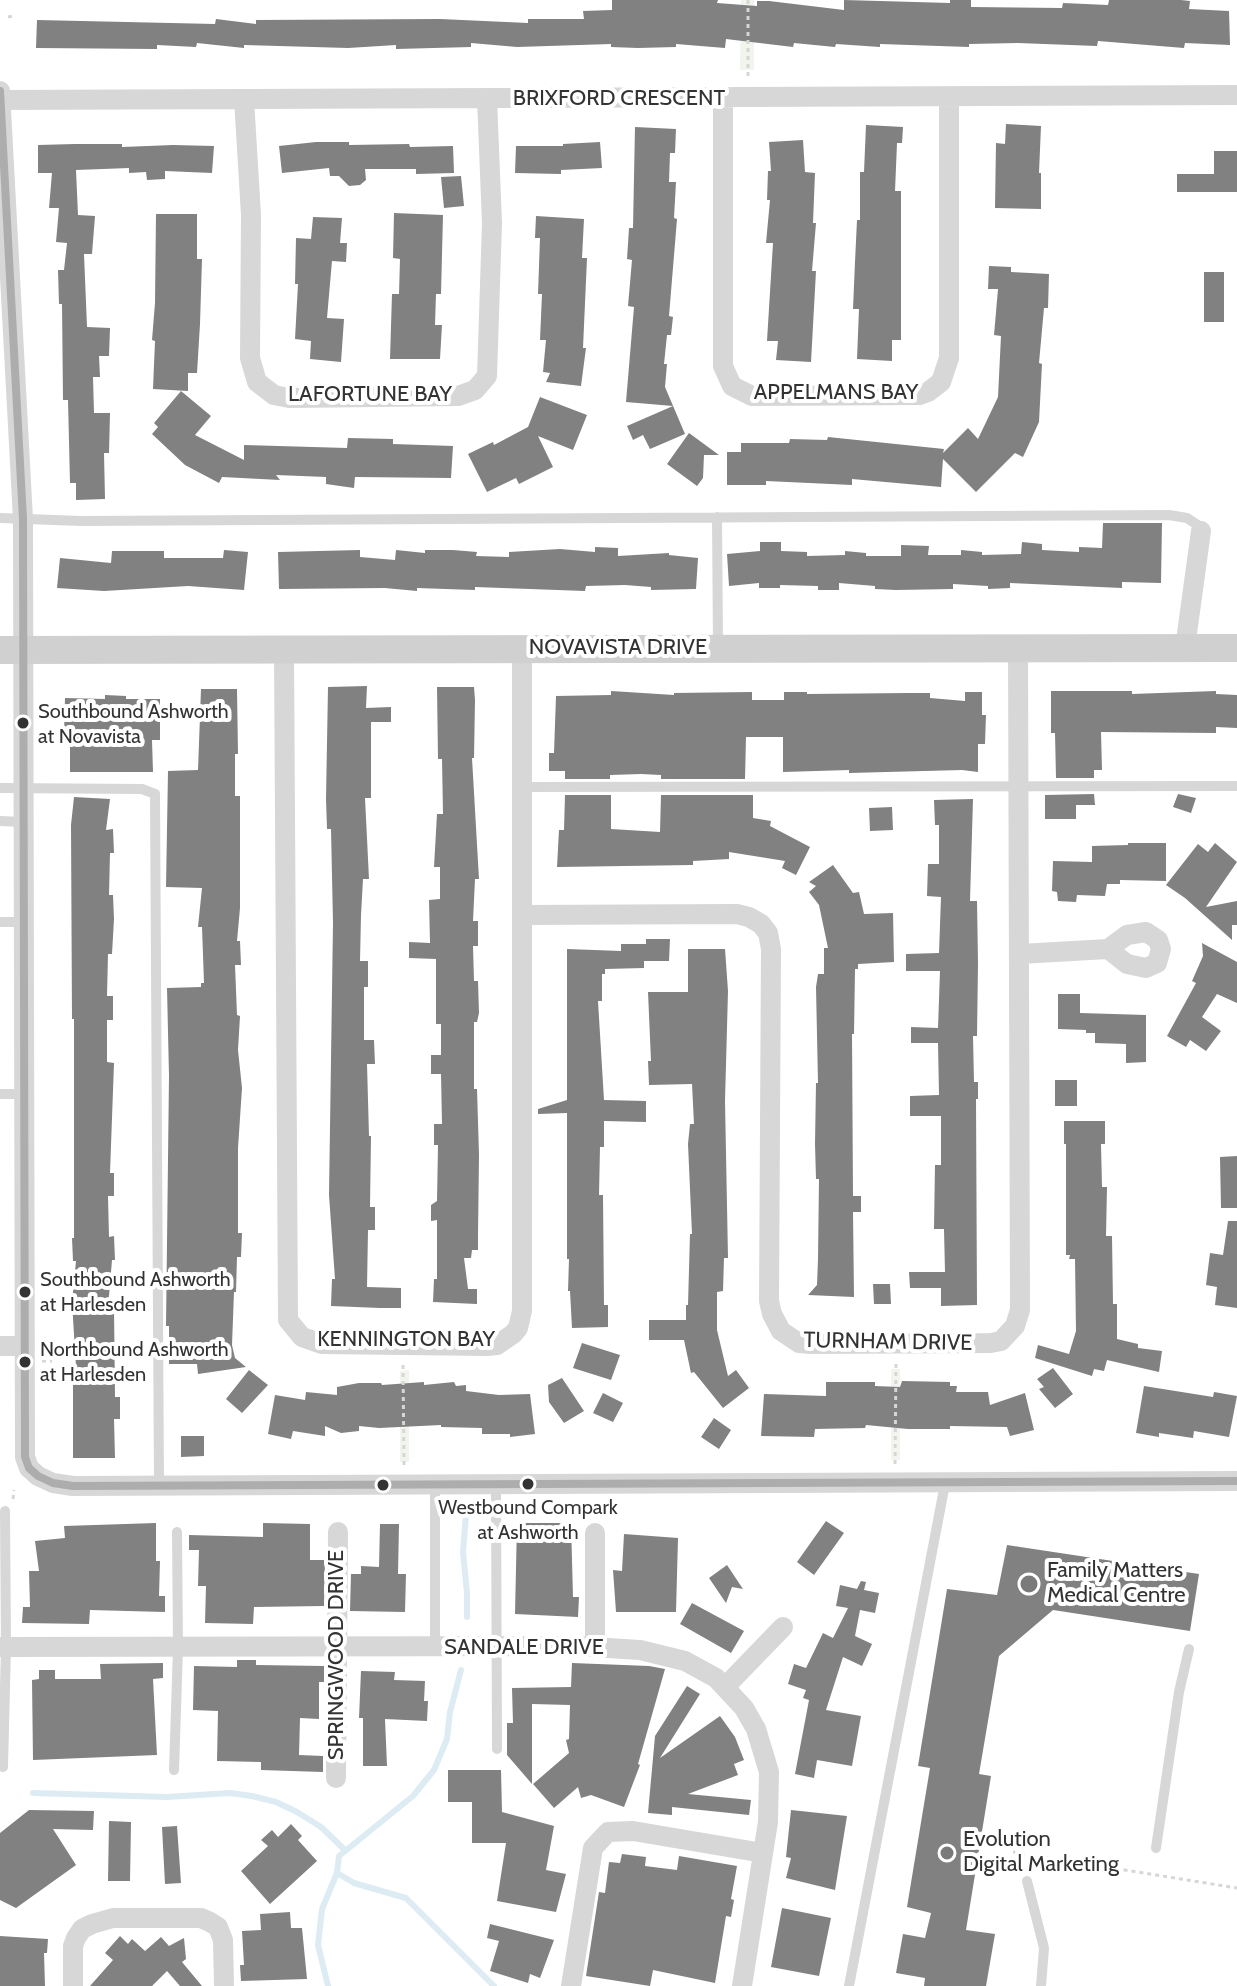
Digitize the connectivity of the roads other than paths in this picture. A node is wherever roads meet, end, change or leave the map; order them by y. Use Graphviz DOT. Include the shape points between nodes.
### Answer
graph roads {
  1 [pos="0,91"];
  2 [pos="1237,95"];
  3 [pos="723,98"];
  4 [pos="949,98"];
  5 [pos="244,99"];
  6 [pos="487,99"];
  7 [pos="1,100"];
  8 [pos="717,517"];
  9 [pos="0,518"];
  10 [pos="23,519"];
  11 [pos="1201,531"];
  12 [pos="718,648"];
  13 [pos="1018,648"];
  14 [pos="1185,648"];
  15 [pos="1237,648"];
  16 [pos="522,649"];
  17 [pos="12,650"];
  18 [pos="284,650"];
  19 [pos="1019,786"];
  20 [pos="1237,786"];
  21 [pos="522,787"];
  22 [pos="0,788"];
  23 [pos="23,788"];
  24 [pos="0,821"];
  25 [pos="23,822"];
  26 [pos="522,915"];
  27 [pos="0,922"];
  28 [pos="23,922"];
  29 [pos="1108,949"];
  30 [pos="1020,954"];
  31 [pos="0,1094"];
  32 [pos="24,1094"];
  33 [pos="0,1346"];
  34 [pos="25,1346"];
  35 [pos="1237,1481"];
  36 [pos="945,1484"];
  37 [pos="159,1486"];
  38 [pos="435,1486"];
  39 [pos="496,1486"];
  40 [pos="5,1511"];
  41 [pos="177,1532"];
  42 [pos="338,1532"];
  43 [pos="595,1533"];
  44 [pos="783,1627"];
  45 [pos="3,1647"];
  46 [pos="338,1647"];
  47 [pos="435,1647"];
  48 [pos="497,1647"];
  49 [pos="595,1647"];
  50 [pos="178,1648"];
  51 [pos="1189,1649"];
  52 [pos="725,1687"];
  53 [pos="497,1749"];
  54 [pos="3,1767"];
  55 [pos="174,1770"];
  56 [pos="336,1778"];
  57 [pos="1156,1848"];
  58 [pos="763,1853"];
  59 [pos="1027,1881"];
  60 [pos="73,1986"];
  61 [pos="224,1986"];
  62 [pos="571,1986"];
  63 [pos="742,1986"];
  64 [pos="849,1986"];
  65 [pos="1041,1986"];
  1 -- 7 [label="street"];
  2 -- 4 [label="street, BRIXFORD CRESCENT"];
  3 -- 4 [label="street, BRIXFORD CRESCENT"];
  3 -- 4 [label="street, APPELMANS BAY" via="723,366 732,386 752,396 920,395 941,382 949,358"];
  3 -- 6 [label="street, BRIXFORD CRESCENT"];
  5 -- 6 [label="street, BRIXFORD CRESCENT"];
  5 -- 6 [label="street, LAFORTUNE BAY" via="251,215 250,358 257,382 274,395 289,398 458,396 475,390 487,376 492,223"];
  5 -- 7 [label="street, BRIXFORD CRESCENT"];
  7 -- 10 [label="street"];
  8 -- 10 [label="lane"];
  8 -- 11 [label="lane" via="1169,515 1187,518"];
  8 -- 12 [label="lane"];
  9 -- 10 [label="lane"];
  10 -- 17 [label="street"];
  11 -- 14 [label="street"];
  12 -- 13 [label="street, NOVAVISTA DRIVE"];
  12 -- 16 [label="street, NOVAVISTA DRIVE"];
  13 -- 14 [label="street, NOVAVISTA DRIVE"];
  13 -- 19 [label="street, TURNHAM DRIVE"];
  14 -- 15 [label="street, NOVAVISTA DRIVE"];
  16 -- 18 [label="street, NOVAVISTA DRIVE"];
  16 -- 21 [label="street, KENNINGTON BAY"];
  17 -- 18 [label="street, NOVAVISTA DRIVE"];
  17 -- 23 [label="street"];
  18 -- 26 [label="street, KENNINGTON BAY" via="286,1311 293,1328 312,1343 497,1345 520,1322"];
  19 -- 20 [label="lane"];
  19 -- 21 [label="lane"];
  19 -- 30 [label="street, TURNHAM DRIVE"];
  21 -- 26 [label="street, KENNINGTON BAY"];
  22 -- 23 [label="lane"];
  23 -- 25 [label="street"];
  23 -- 37 [label="lane" via="148,789 156,799"];
  24 -- 25 [label="lane"];
  25 -- 28 [label="street"];
  26 -- 30 [label="street, TURNHAM DRIVE" via="737,914 761,924 768,933 769,1301 781,1331 799,1343 991,1343 1009,1335 1019,1318"];
  27 -- 28 [label="lane"];
  28 -- 32 [label="street"];
  29 -- 30 [label="street"];
  31 -- 32 [label="lane"];
  32 -- 34 [label="street"];
  33 -- 34 [label="street"];
  34 -- 37 [label="street" via="29,1468 53,1483 73,1486"];
  35 -- 36 [label="street"];
  36 -- 39 [label="street"];
  36 -- 64 [label="lane"];
  37 -- 38 [label="street"];
  38 -- 39 [label="street"];
  38 -- 47 [label="lane"];
  39 -- 48 [label="lane"];
  40 -- 45 [label="lane"];
  41 -- 50 [label="lane"];
  42 -- 46 [label="street, SPRINGWOOD DRIVE"];
  43 -- 49 [label="street"];
  44 -- 52 [label="street"];
  45 -- 50 [label="street, SANDALE DRIVE"];
  45 -- 54 [label="lane"];
  46 -- 47 [label="street, SANDALE DRIVE"];
  46 -- 50 [label="street, SANDALE DRIVE"];
  46 -- 56 [label="street, SPRINGWOOD DRIVE"];
  47 -- 48 [label="street, SANDALE DRIVE"];
  48 -- 49 [label="street, SANDALE DRIVE"];
  48 -- 53 [label="lane"];
  49 -- 52 [label="street, SANDALE DRIVE" via="667,1656 701,1669"];
  50 -- 55 [label="lane"];
  51 -- 57 [label="lane"];
  52 -- 58 [label="street, SANDALE DRIVE" via="744,1708 764,1749 770,1796"];
  58 -- 62 [label="street" via="633,1831 608,1832 593,1848"];
  58 -- 63 [label="street, SANDALE DRIVE"];
  59 -- 65 [label="lane" via="1044,1948"];
  60 -- 61 [label="street" via="76,1938 82,1929 113,1918 210,1922 223,1940"];
}
